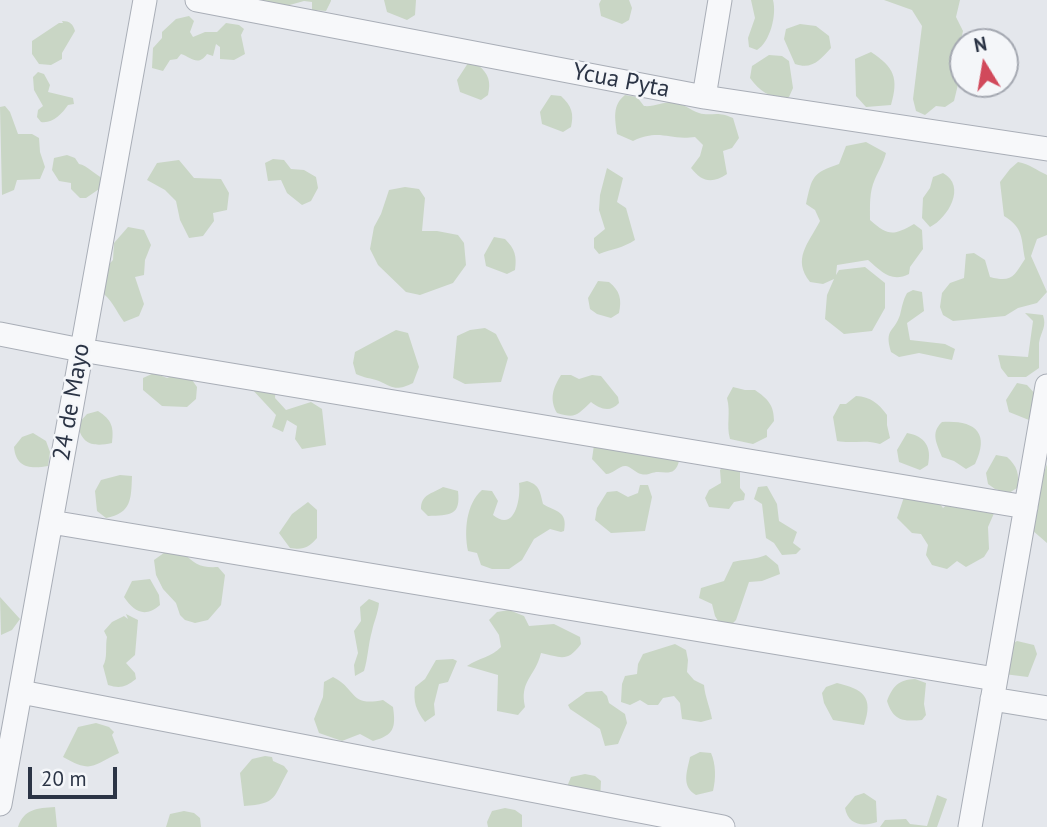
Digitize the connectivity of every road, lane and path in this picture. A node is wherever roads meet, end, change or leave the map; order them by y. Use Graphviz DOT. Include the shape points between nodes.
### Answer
graph roads {
  1 [pos="145,0"];
  2 [pos="197,0"];
  3 [pos="720,0"];
  4 [pos="704,97"];
  5 [pos="1047,149"];
  6 [pos="0,334"];
  7 [pos="81,350"];
  8 [pos="1047,386"];
  9 [pos="1026,506"];
  10 [pos="51,522"];
  11 [pos="994,689"];
  12 [pos="21,692"];
  13 [pos="1047,708"];
  14 [pos="0,804"];
  15 [pos="723,827"];
  16 [pos="970,827"];
  1 -- 7 [label="street, 24 de Mayo"];
  2 -- 4 [label="street, Ycua Pyta"];
  3 -- 4 [label="street"];
  4 -- 5 [label="street, Ycua Pyta"];
  6 -- 7 [label="street"];
  7 -- 9 [label="street"];
  7 -- 10 [label="street, 24 de Mayo"];
  8 -- 9 [label="street"];
  9 -- 11 [label="street"];
  10 -- 11 [label="street"];
  10 -- 12 [label="street, 24 de Mayo"];
  11 -- 13 [label="street"];
  11 -- 16 [label="street"];
  12 -- 14 [label="street, 24 de Mayo"];
  12 -- 15 [label="street"];
}
